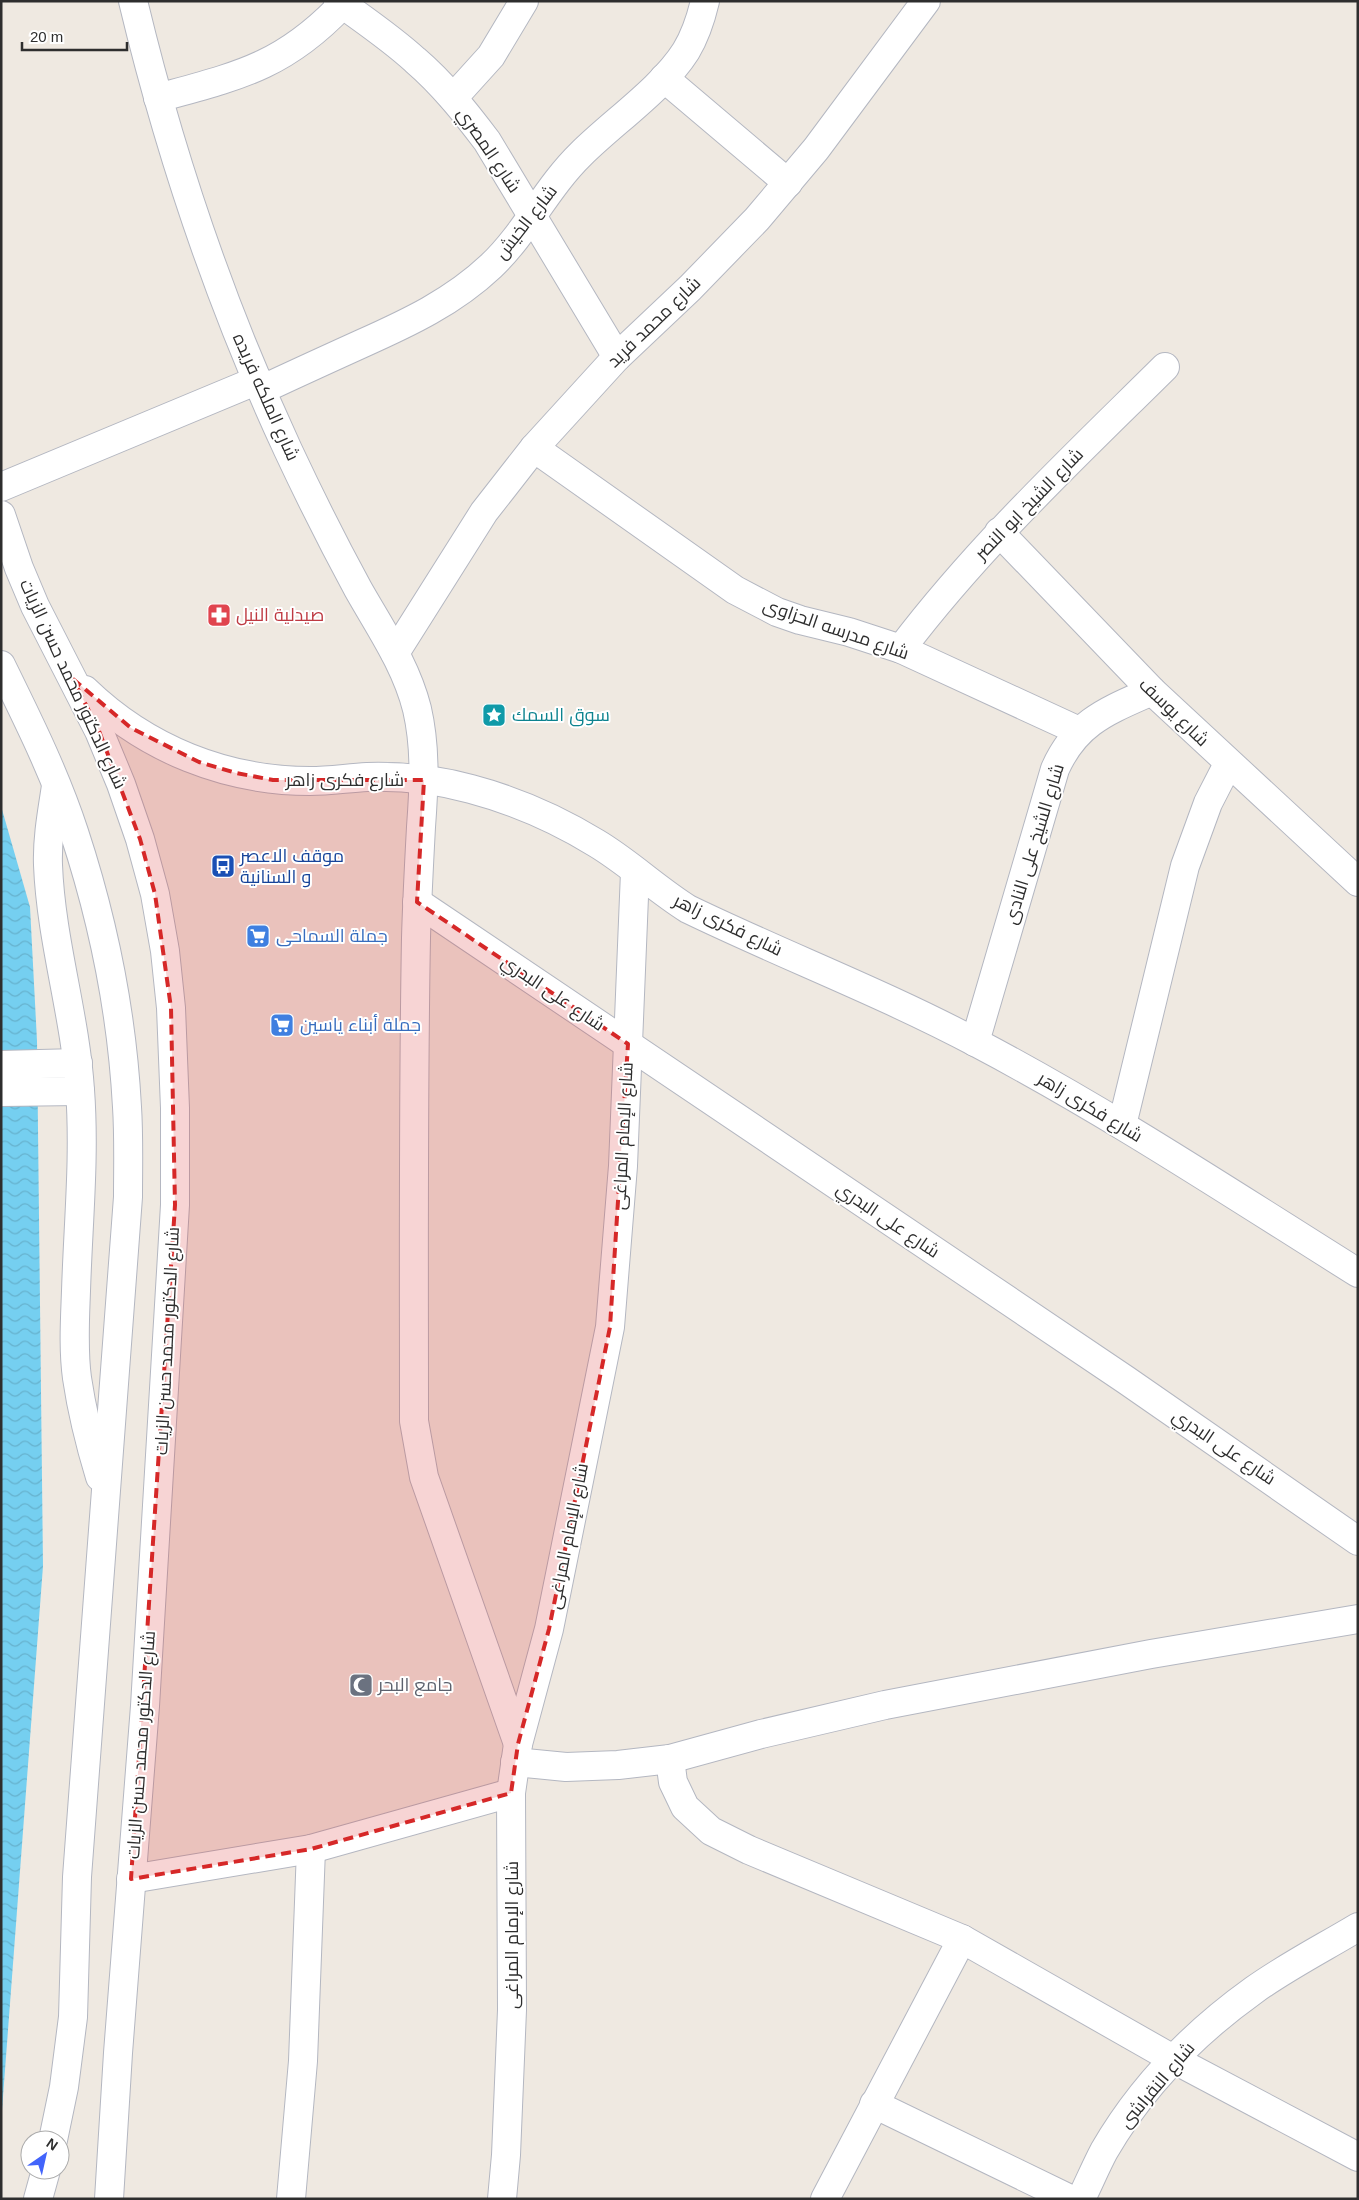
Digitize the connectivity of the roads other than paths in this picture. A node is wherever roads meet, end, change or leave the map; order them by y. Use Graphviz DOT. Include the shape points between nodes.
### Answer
graph roads {
  1 [pos="132,1"];
  2 [pos="524,1"];
  3 [pos="705,1"];
  4 [pos="926,1"];
  5 [pos="340,3"];
  6 [pos="664,78"];
  7 [pos="158,98"];
  8 [pos="453,98"];
  9 [pos="788,182"];
  10 [pos="533,216"];
  11 [pos="617,357"];
  12 [pos="1165,367"];
  13 [pos="259,385"];
  14 [pos="534,448"];
  15 [pos="1,487"];
  16 [pos="1,514"];
  17 [pos="999,532"];
  18 [pos="902,649"];
  19 [pos="395,653"];
  20 [pos="1,666"];
  21 [pos="73,679"];
  22 [pos="1152,691"];
  23 [pos="1079,731"];
  24 [pos="1228,764"];
  25 [pos="424,780"];
  26 [pos="56,785"];
  27 [pos="635,872"];
  28 [pos="1358,882"];
  29 [pos="417,902"];
  30 [pos="975,1042"];
  31 [pos="628,1044"];
  32 [pos="78,1063"];
  33 [pos="1,1066"];
  34 [pos="80,1091"];
  35 [pos="1,1092"];
  36 [pos="1122,1125"];
  37 [pos="1358,1274"];
  38 [pos="105,1492"];
  39 [pos="1358,1541"];
  40 [pos="1358,1619"];
  41 [pos="517,1753"];
  42 [pos="670,1759"];
  43 [pos="512,1793"];
  44 [pos="310,1849"];
  45 [pos="132,1879"];
  46 [pos="1358,1927"];
  47 [pos="962,1939"];
  48 [pos="1174,2059"];
  49 [pos="874,2104"];
  50 [pos="55,2130"];
  51 [pos="1358,2157"];
  52 [pos="43,2180"];
  53 [pos="38,2199"];
  54 [pos="109,2199"];
  55 [pos="291,2199"];
  56 [pos="502,2199"];
  57 [pos="825,2199"];
  58 [pos="1070,2199"];
  59 [pos="1081,2199"];
  1 -- 7 [label="street, شارع الملكه فريده"];
  2 -- 8 [label="street" via="491,56"];
  3 -- 6 [label="street, شارع الخيش" via="701,20 686,51"];
  4 -- 9 [label="street, شارع محمد فريد"];
  5 -- 7 [label="street" via="308,38 266,64"];
  5 -- 8 [label="street, شارع المصري" via="410,55"];
  6 -- 9 [label="street"];
  6 -- 10 [label="street, شارع الخيش" via="572,163"];
  7 -- 13 [label="street, شارع الملكه فريده" via="206,249"];
  8 -- 10 [label="street, شارع المصري" via="487,142"];
  9 -- 11 [label="street, شارع محمد فريد" via="723,254"];
  10 -- 11 [label="street, شارع المصري"];
  10 -- 13 [label="street, شارع الخيش" via="491,266 440,306 412,321"];
  11 -- 14 [label="street, شارع محمد فريد"];
  12 -- 17 [label="street, شارع الشيخ ابو النصر"];
  13 -- 15 [label="street, شارع الخيش"];
  13 -- 19 [label="street, شارع الملكه فريده" via="322,519"];
  14 -- 18 [label="street, شارع مدرسه الحزاوى" via="756,602 800,620"];
  14 -- 19 [label="street, شارع محمد فريد" via="484,512"];
  16 -- 21 [label="street, شارع الدكتور محمد حسن الزيات" via="34,606"];
  17 -- 18 [label="street, شارع الشيخ ابو النصر"];
  17 -- 22 [label="street, شارع يوسف"];
  18 -- 23 [label="street, شارع مدرسه الحزاوى"];
  19 -- 25 [label="street, شارع الملكه فريده" via="418,714 424,750"];
  20 -- 26 [label="street"];
  21 -- 25 [label="street, شارع فكرى زاهر" via="131,728 164,747 226,770 273,780 367,777"];
  21 -- 45 [label="street, شارع الدكتور محمد حسن الزيات" via="107,748 140,839 165,951 171,1008 175,1205"];
  22 -- 23 [label="street, شارع الشيخ على النادى" via="1107,711"];
  22 -- 24 [label="street, شارع يوسف"];
  23 -- 30 [label="street, شارع الشيخ على النادى" via="1055,769"];
  24 -- 28 [label="street, شارع يوسف"];
  24 -- 36 [label="street" via="1205,810 1186,866"];
  25 -- 27 [label="street, شارع فكرى زاهر" via="470,788 515,802 597,844"];
  25 -- 29 [label="street, شارع الملكه فريده"];
  26 -- 32 [label="street" via="50,824 50,902"];
  26 -- 38 [label="street" via="74,831 101,927 118,1016 127,1106 128,1198"];
  27 -- 30 [label="street, شارع فكرى زاهر" via="688,909 900,1004"];
  27 -- 31 [label="street, شارع الإمام المراغى"];
  29 -- 31 [label="street, شارع على البدري"];
  29 -- 41 [label="street, شارع الملكه فريده" via="414,1421 424,1477"];
  30 -- 36 [label="street, شارع فكرى زاهر"];
  31 -- 39 [label="street, شارع على البدري"];
  31 -- 41 [label="street, شارع الإمام المراغى" via="623,1166 610,1327 549,1629"];
  32 -- 33 [label="street"];
  32 -- 34 [label="street"];
  34 -- 35 [label="street"];
  34 -- 38 [label="street" via="82,1174 75,1317 77,1376 88,1435"];
  36 -- 37 [label="street, شارع فكرى زاهر"];
  38 -- 50 [label="street" via="77,1878 73,2017"];
  40 -- 42 [label="street" via="885,1705"];
  41 -- 42 [label="street" via="566,1767"];
  41 -- 43 [label="street, شارع الإمام المراغى"];
  42 -- 47 [label="street" via="673,1782 685,1808 711,1831"];
  43 -- 44 [label="street"];
  43 -- 56 [label="street, شارع الإمام المراغى" via="512,2010"];
  44 -- 45 [label="street"];
  44 -- 55 [label="street" via="303,2061"];
  45 -- 54 [label="street, شارع الدكتور محمد حسن الزيات"];
  46 -- 48 [label="street, شارع النقراشى" via="1254,1990 1212,2022"];
  47 -- 48 [label="street"];
  47 -- 49 [label="street"];
  48 -- 51 [label="street"];
  48 -- 59 [label="street, شارع النقراشى" via="1136,2103 1104,2151"];
  49 -- 57 [label="street"];
  49 -- 58 [label="street"];
  52 -- 53 [label="street"];
}
